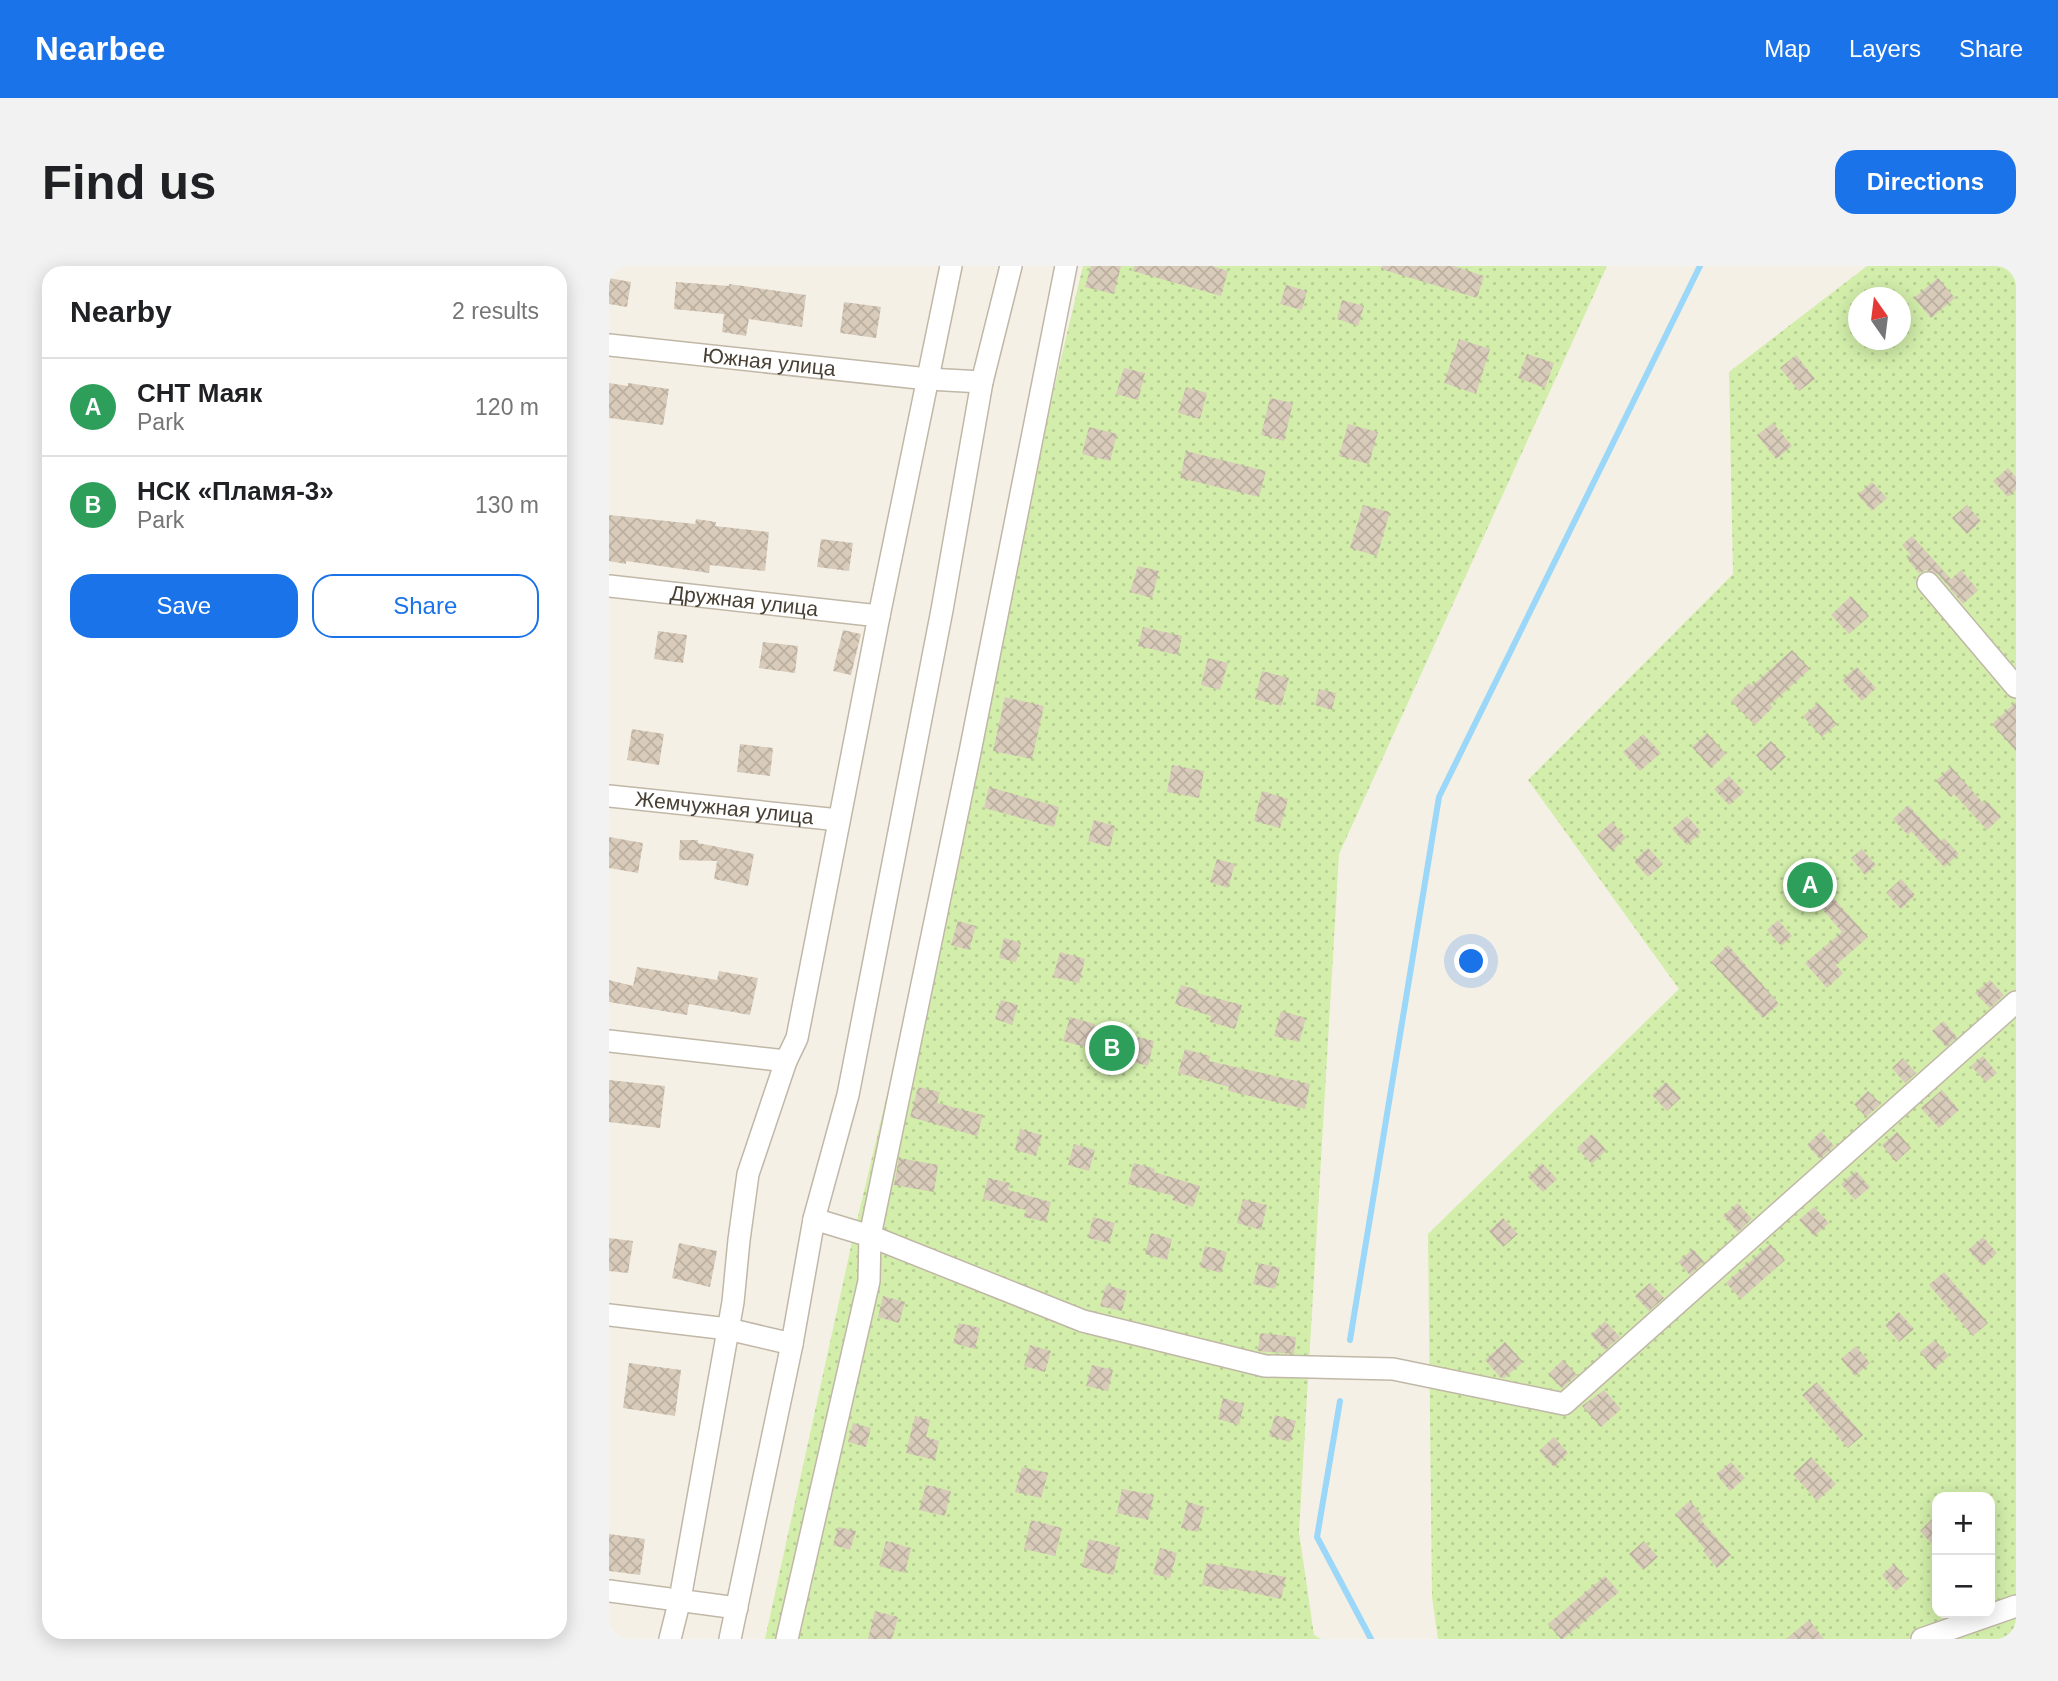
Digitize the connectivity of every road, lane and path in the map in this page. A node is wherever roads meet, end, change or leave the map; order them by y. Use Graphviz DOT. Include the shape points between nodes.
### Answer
graph roads {
  1 [pos="951,266"];
  2 [pos="1011,266"];
  3 [pos="1066,266"];
  4 [pos="609,345"];
  5 [pos="928,379"];
  6 [pos="982,382"];
  7 [pos="1928,583"];
  8 [pos="609,586"];
  9 [pos="879,616"];
  10 [pos="2016,687"];
  11 [pos="609,796"];
  12 [pos="839,820"];
  13 [pos="2016,1002"];
  14 [pos="609,1041"];
  15 [pos="786,1061"];
  16 [pos="814,1219"];
  17 [pos="870,1236"];
  18 [pos="609,1315"];
  19 [pos="728,1329"];
  20 [pos="792,1344"];
  21 [pos="609,1591"];
  22 [pos="680,1599"];
  23 [pos="2016,1606"];
  24 [pos="737,1608"];
  25 [pos="1969,1631"];
  26 [pos="670,1639"];
  27 [pos="730,1639"];
  28 [pos="787,1639"];
  29 [pos="1922,1639"];
  1 -- 5 [label="street"];
  2 -- 6 [label="street"];
  3 -- 17 [label="street"];
  4 -- 5 [label="street, Южная улица"];
  5 -- 6 [label="street, Южная улица"];
  5 -- 9 [label="street"];
  6 -- 16 [label="street" via="848,1095"];
  7 -- 10 [label="street"];
  8 -- 9 [label="street, Дружная улица"];
  9 -- 12 [label="street"];
  11 -- 12 [label="street, Жемчужная улица"];
  12 -- 15 [label="street" via="797,1038"];
  13 -- 17 [label="street" via="1564,1404 1393,1369 1252,1363 1083,1321"];
  14 -- 15 [label="street"];
  15 -- 19 [label="street" via="748,1174"];
  16 -- 17 [label="street"];
  16 -- 20 [label="street"];
  17 -- 28 [label="street" via="869,1281"];
  18 -- 19 [label="street"];
  19 -- 20 [label="street"];
  19 -- 22 [label="street"];
  20 -- 24 [label="street"];
  21 -- 22 [label="street"];
  22 -- 24 [label="street"];
  22 -- 26 [label="street"];
  23 -- 25 [label="street"];
  24 -- 27 [label="street"];
  25 -- 29 [label="street"];
}
